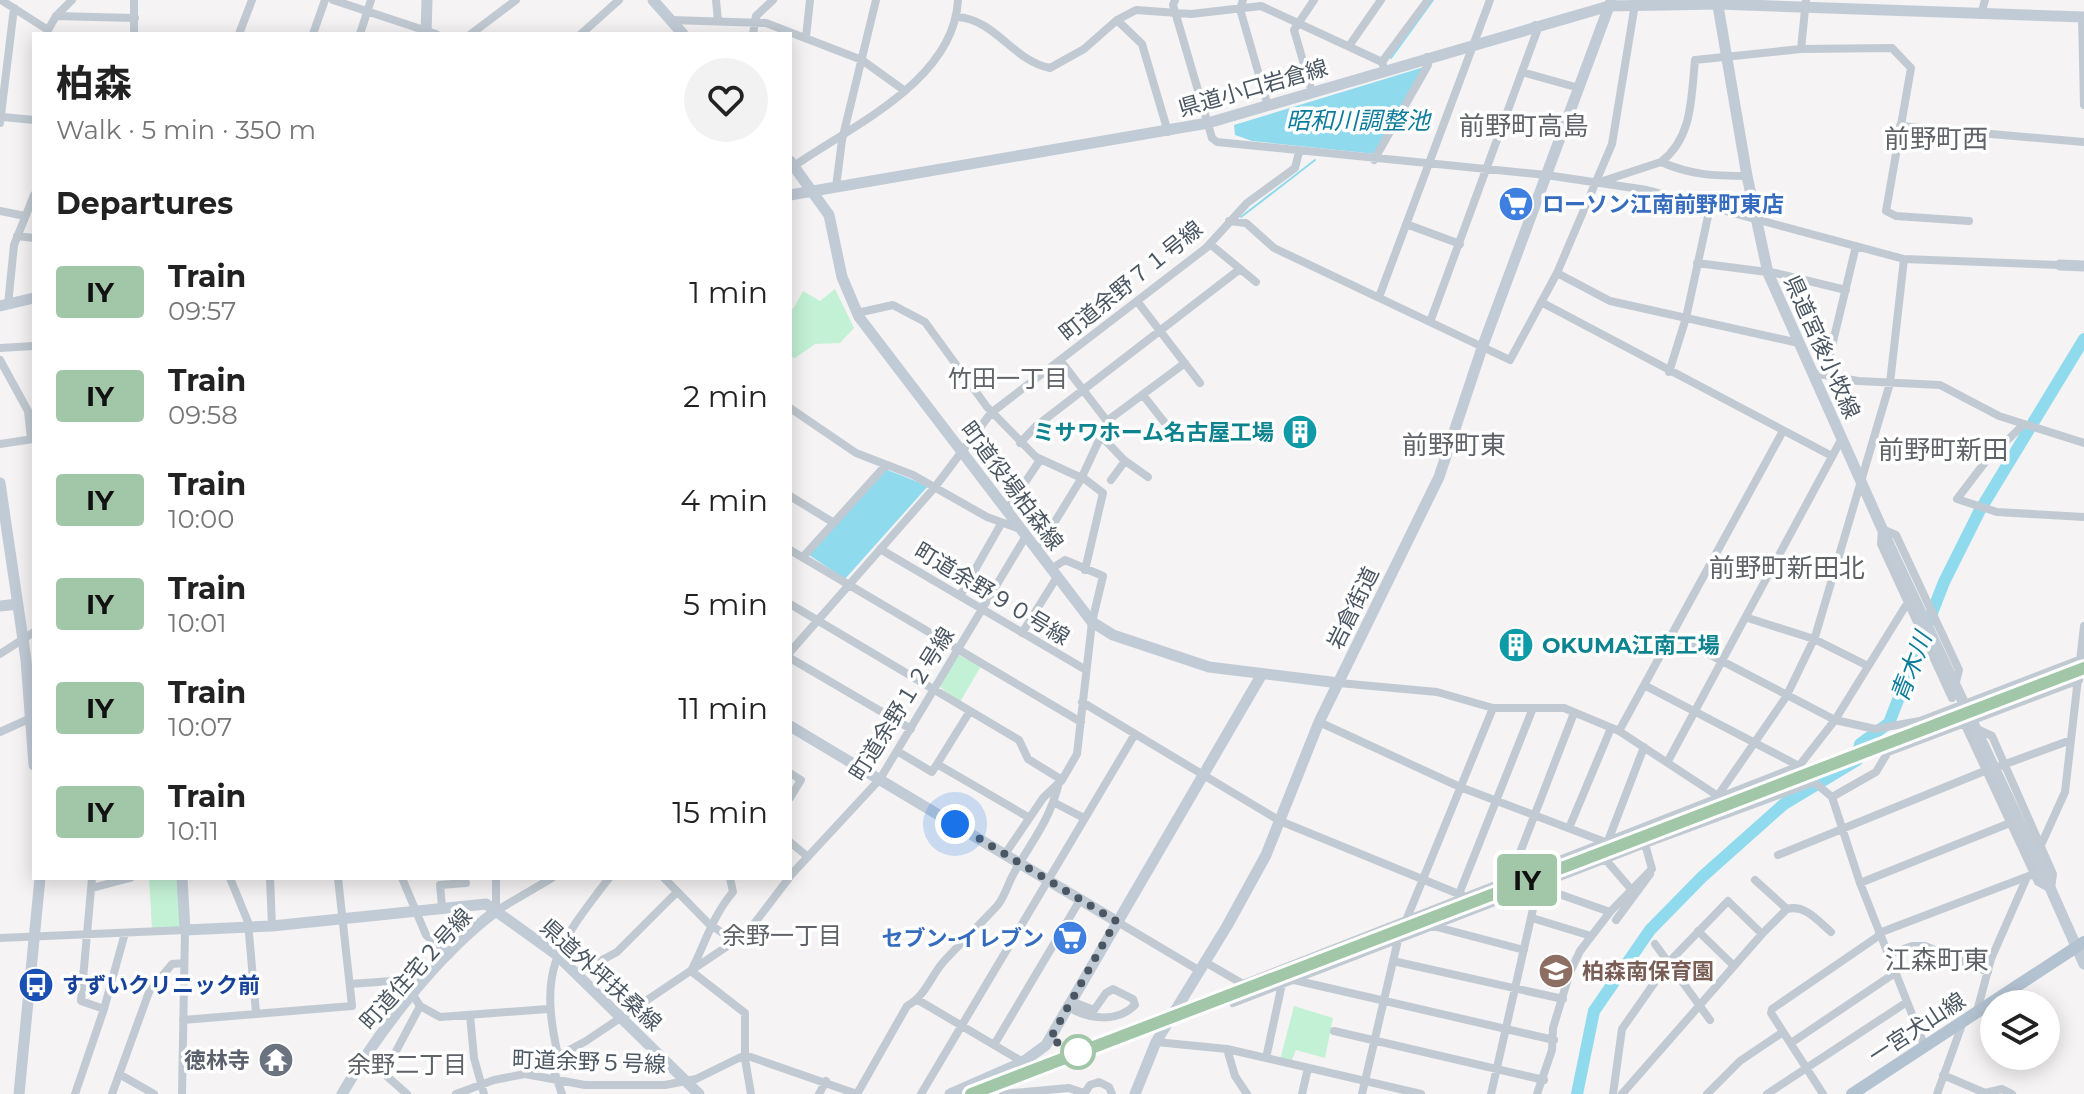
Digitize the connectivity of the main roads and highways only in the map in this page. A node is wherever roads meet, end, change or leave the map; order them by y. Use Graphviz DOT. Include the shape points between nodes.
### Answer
graph roads {
  1 [pos="2080,945"];
  2 [pos="1852,1094"];
  1 -- 2 [label="main road, 一宮犬山線"];
}
